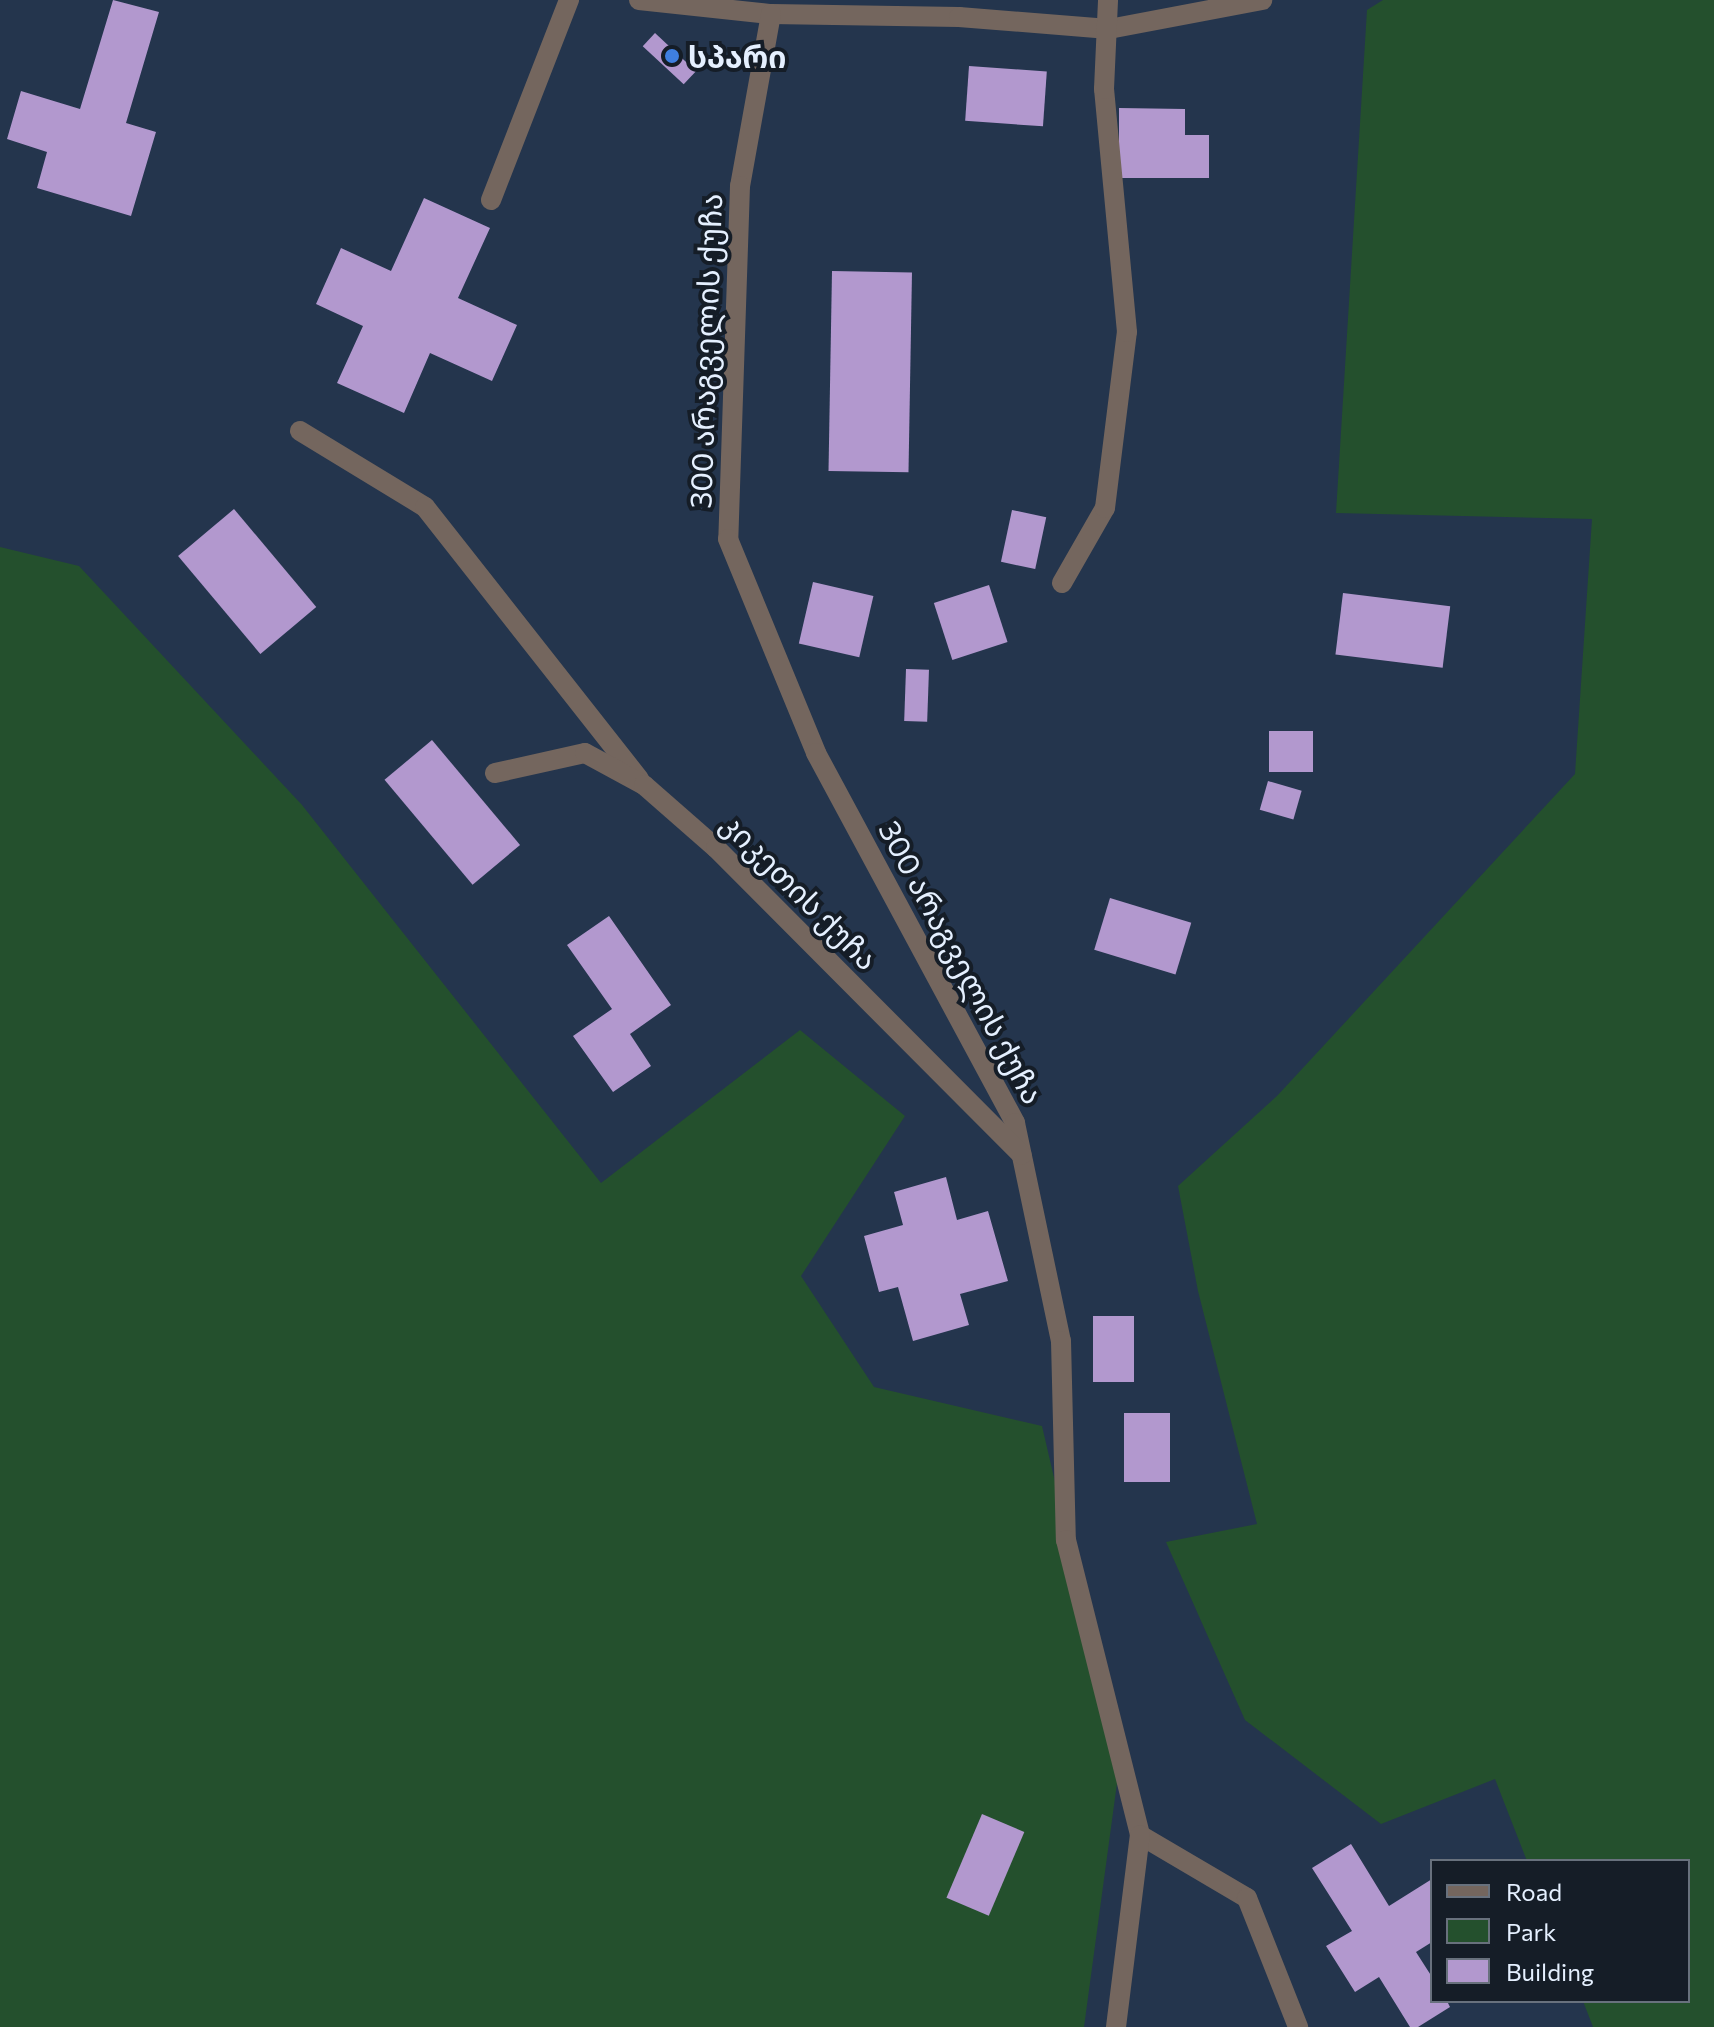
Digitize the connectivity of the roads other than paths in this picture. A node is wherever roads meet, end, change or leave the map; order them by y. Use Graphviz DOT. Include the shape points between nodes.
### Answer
graph roads {
  1 [pos="569,0"];
  2 [pos="639,0"];
  3 [pos="1108,0"];
  4 [pos="1262,0"];
  5 [pos="771,14"];
  6 [pos="1109,29"];
  7 [pos="491,200"];
  8 [pos="300,431"];
  9 [pos="1062,583"];
  10 [pos="495,773"];
  11 [pos="644,785"];
  12 [pos="1022,1156"];
  13 [pos="1140,1835"];
  14 [pos="1116,2027"];
  15 [pos="1298,2027"];
  1 -- 7 [label="street"];
  2 -- 5 [label="street"];
  3 -- 6 [label="street"];
  4 -- 6 [label="street"];
  5 -- 6 [label="street" via="959,17"];
  5 -- 12 [label="street, 300 არაგველის ქუჩა" via="740,186 728,539 816,753 1015,1123"];
  6 -- 9 [label="street" via="1104,89 1127,332 1105,508"];
  8 -- 11 [label="street" via="425,507"];
  10 -- 11 [label="street, კიკეთის ქუჩა" via="585,753"];
  11 -- 12 [label="street, კიკეთის ქუჩა" via="716,848"];
  12 -- 13 [label="street, 300 არაგველის ქუჩა" via="1061,1341 1066,1540"];
  13 -- 14 [label="street"];
  13 -- 15 [label="street" via="1247,1898"];
}
